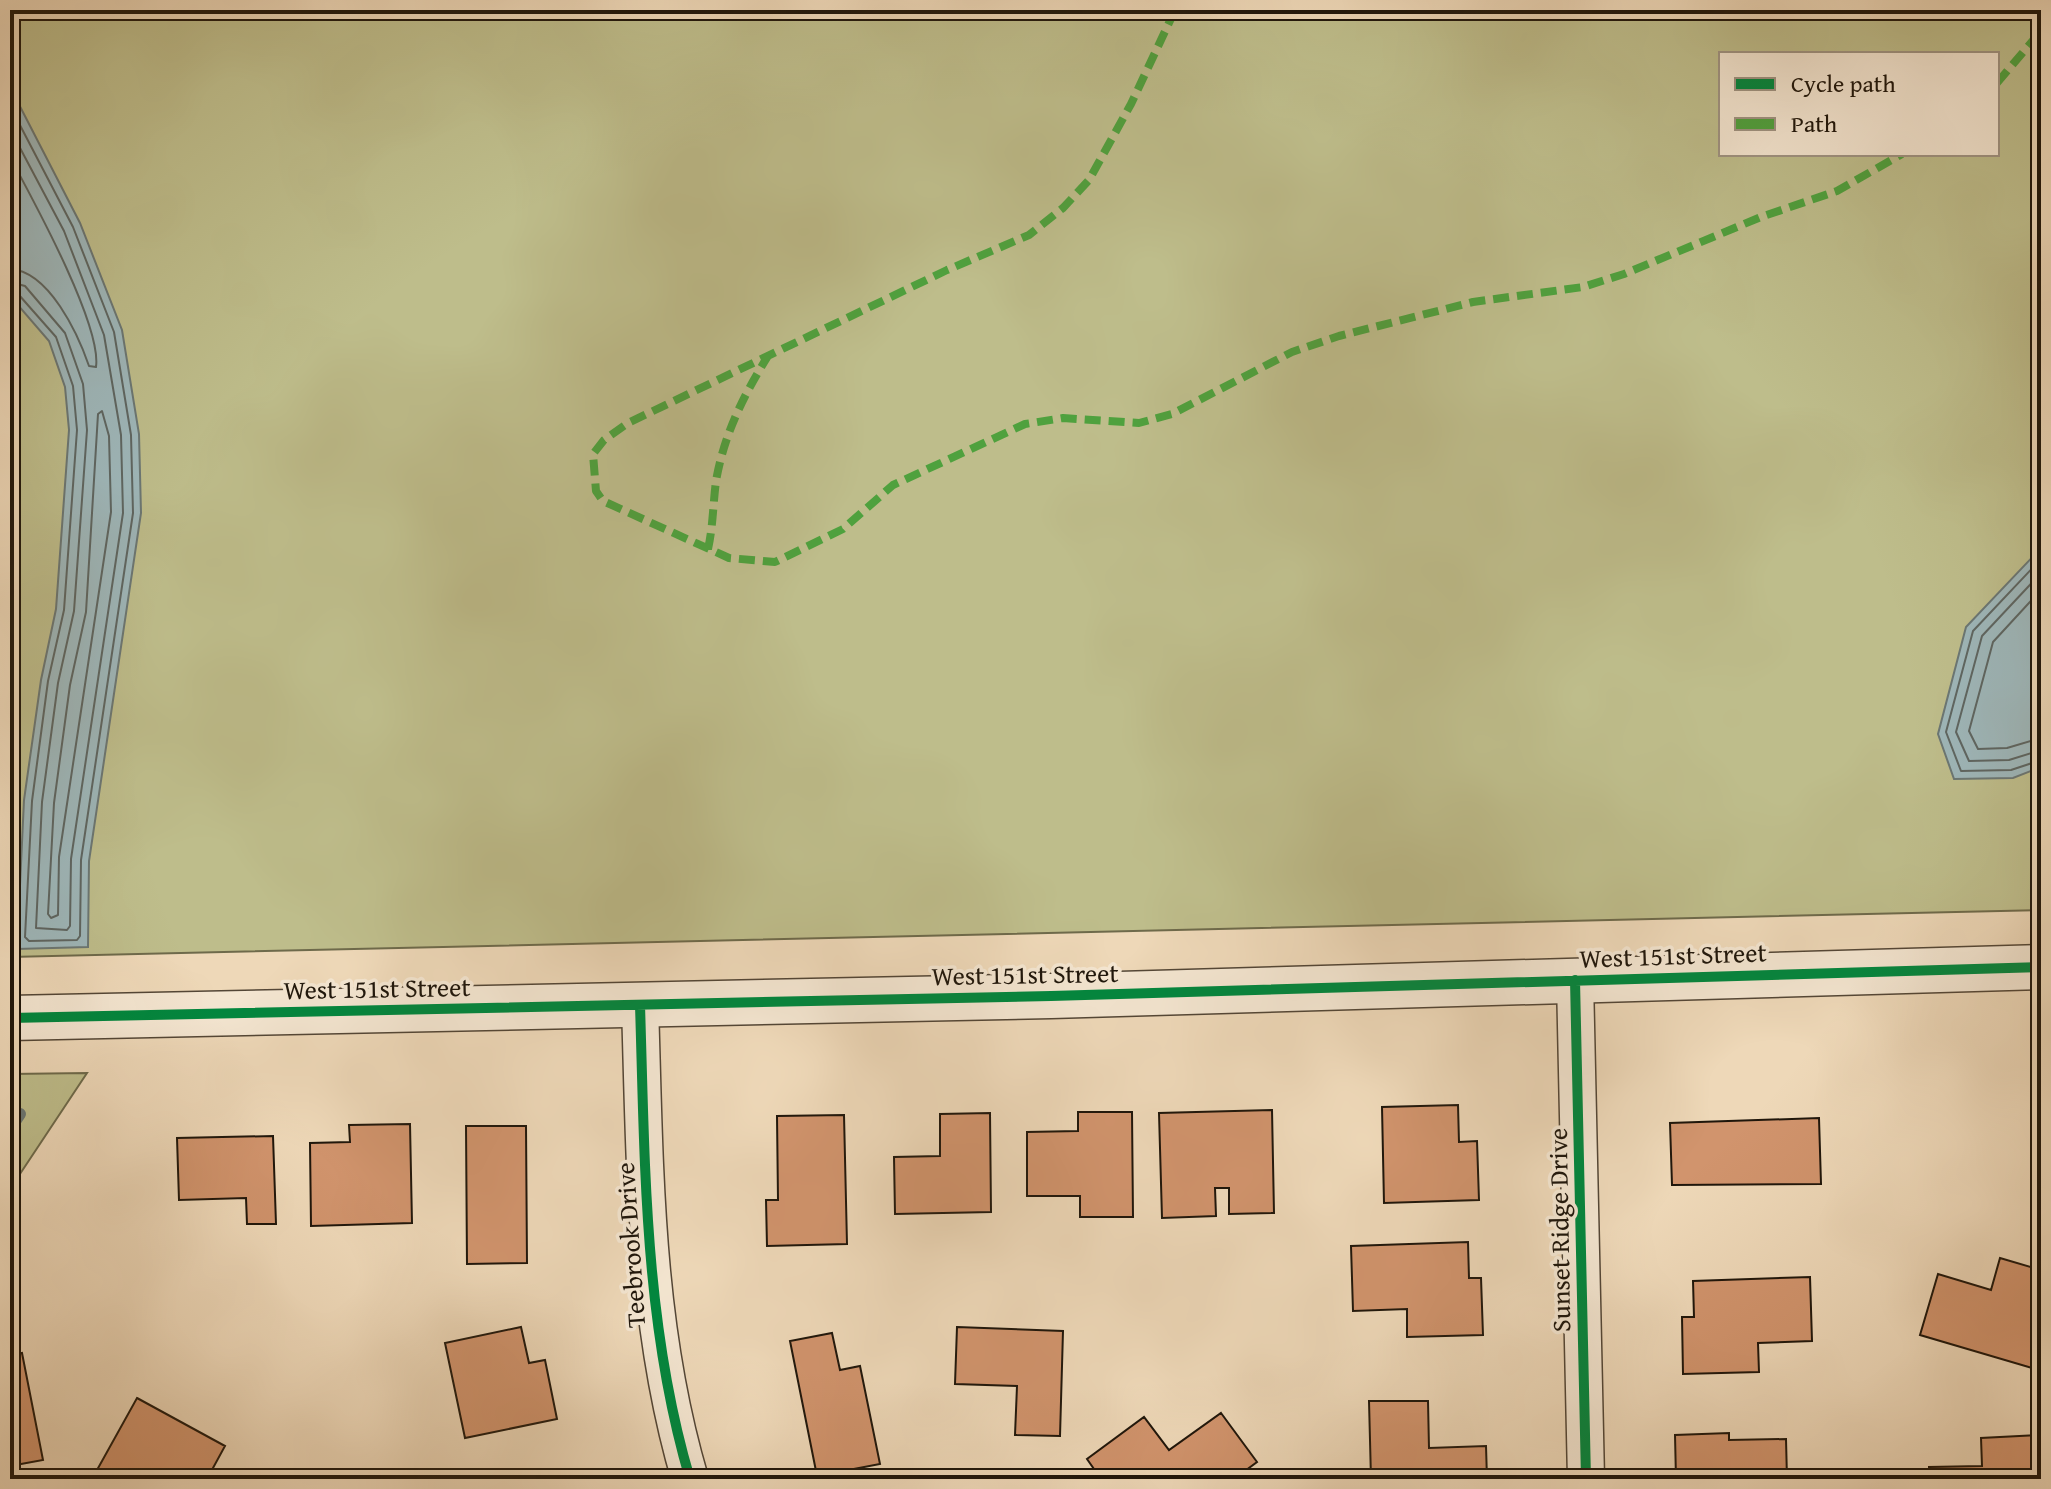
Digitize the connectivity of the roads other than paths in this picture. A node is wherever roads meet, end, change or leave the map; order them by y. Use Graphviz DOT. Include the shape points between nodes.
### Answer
graph roads {
  1 [pos="2041,967"];
  2 [pos="1575,980"];
  3 [pos="640,1005"];
  4 [pos="10,1018"];
  5 [pos="690,1479"];
  6 [pos="1586,1479"];
  1 -- 2 [label="street, West 151st Street"];
  2 -- 3 [label="street, West 151st Street"];
  2 -- 6 [label="street, Sunset Ridge Drive"];
  3 -- 4 [label="street, West 151st Street"];
  3 -- 5 [label="street, Teebrook Drive" via="653,1292 666,1384"];
}
